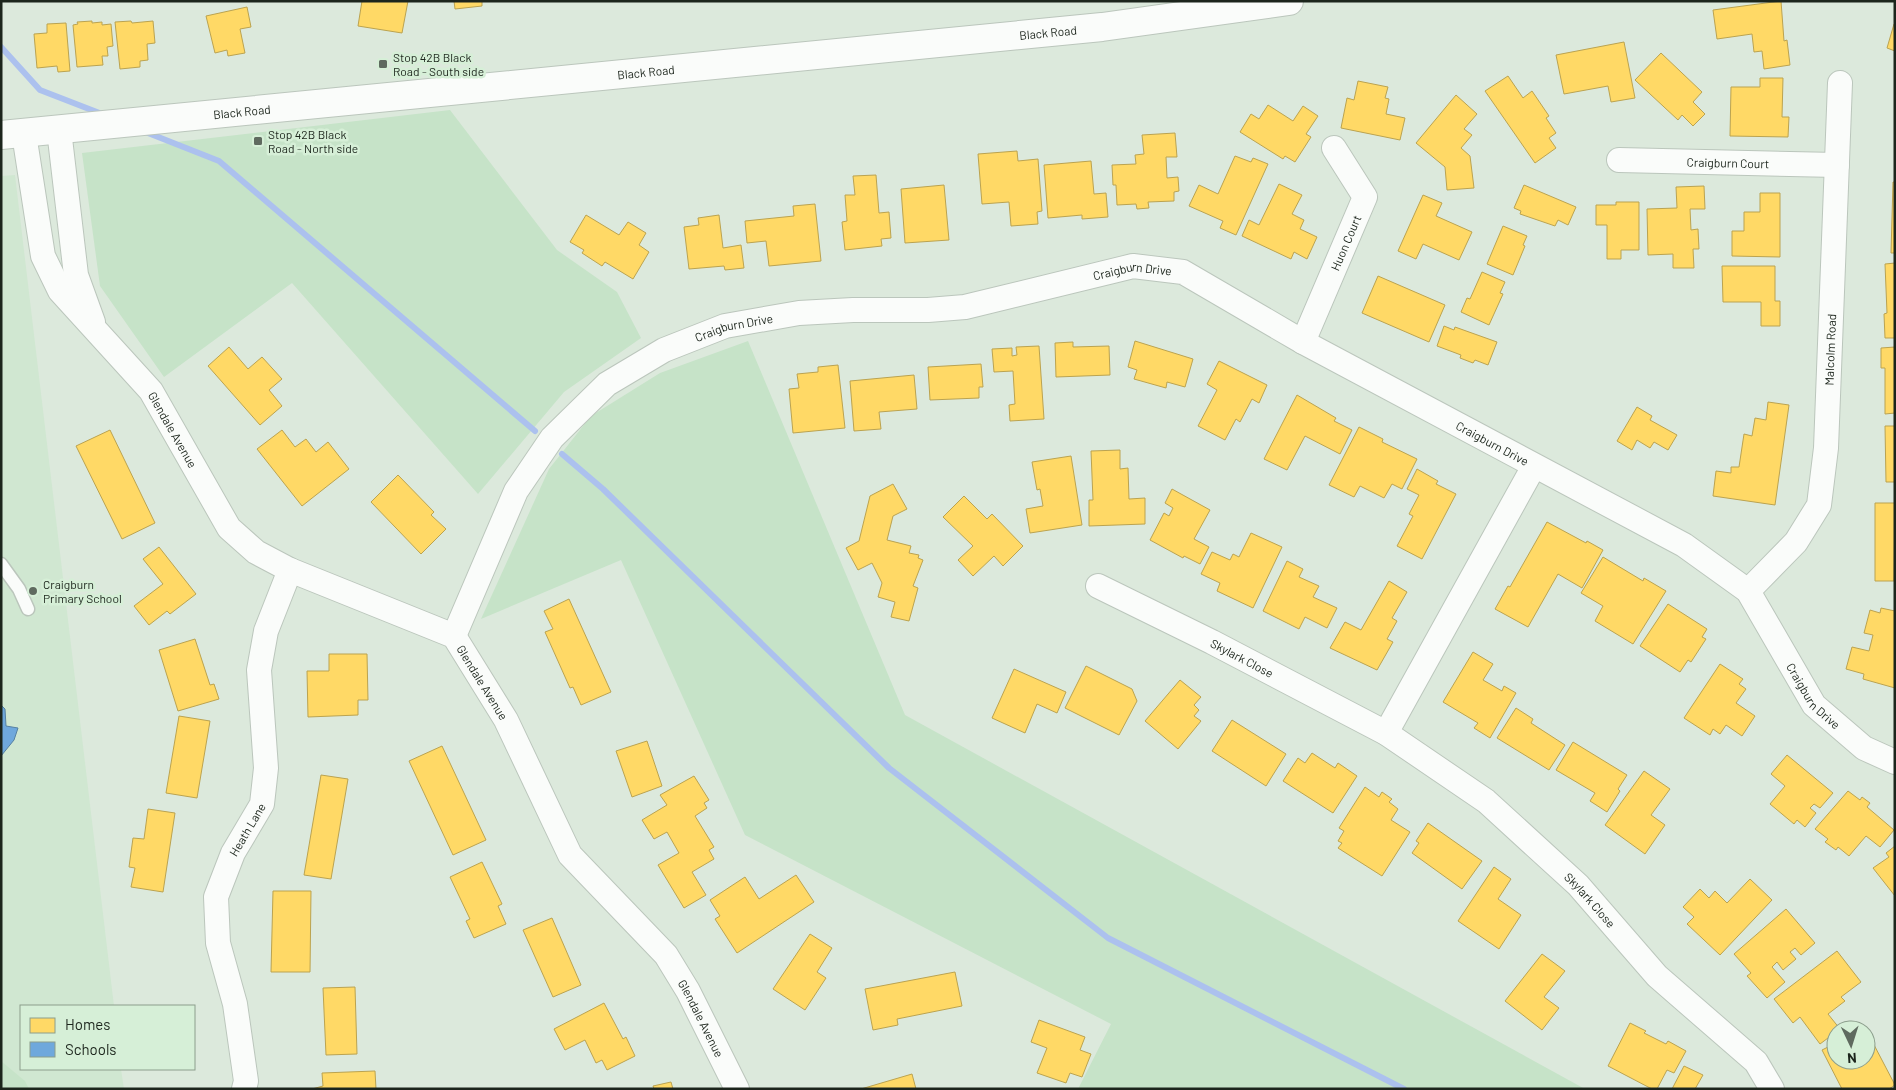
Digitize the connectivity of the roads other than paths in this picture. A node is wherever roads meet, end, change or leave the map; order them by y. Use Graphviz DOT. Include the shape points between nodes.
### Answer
graph roads {
  1 [pos="1289,1"];
  2 [pos="1840,83"];
  3 [pos="59,130"];
  4 [pos="12,135"];
  5 [pos="1334,148"];
  6 [pos="1619,160"];
  7 [pos="1837,165"];
  8 [pos="98,333"];
  9 [pos="1303,342"];
  10 [pos="1534,466"];
  11 [pos="1,564"];
  12 [pos="290,570"];
  13 [pos="1098,586"];
  14 [pos="1748,590"];
  15 [pos="28,609"];
  16 [pos="454,636"];
  17 [pos="1386,733"];
  18 [pos="1895,762"];
  19 [pos="244,1089"];
  20 [pos="737,1089"];
  21 [pos="1772,1089"];
  1 -- 3 [label="main road, Black Road" via="1102,27"];
  2 -- 7 [label="street, Malcolm Road"];
  3 -- 4 [label="main road, Black Road"];
  3 -- 8 [label="street, Glendale Avenue" via="76,276"];
  4 -- 8 [label="street, Glendale Avenue" via="43,256 60,292"];
  5 -- 9 [label="street, Huon Court" via="1365,197"];
  6 -- 7 [label="street, Craigburn Court"];
  7 -- 14 [label="street, Malcolm Road" via="1826,448 1819,505 1796,542"];
  8 -- 12 [label="street, Glendale Avenue" via="151,391 229,528 256,552"];
  9 -- 10 [label="street, Craigburn Drive"];
  9 -- 16 [label="street, Craigburn Drive" via="1183,272 1133,266 966,307 799,313 725,326 664,350 607,384 552,438 516,491"];
  10 -- 14 [label="street, Craigburn Drive" via="1684,545"];
  10 -- 17 [label="street"];
  11 -- 15 [label="lane" via="19,589"];
  12 -- 16 [label="street, Glendale Avenue"];
  12 -- 19 [label="street, Heath Lane" via="266,631 259,670 266,768 262,804 233,852 216,897 218,943 235,1004 246,1081"];
  13 -- 17 [label="street, Skylark Close"];
  14 -- 18 [label="street, Craigburn Drive" via="1814,704 1864,748"];
  16 -- 20 [label="street, Glendale Avenue" via="506,720 570,855 666,955 688,990"];
  17 -- 21 [label="street, Skylark Close" via="1486,801 1578,885 1657,976 1756,1062"];
}
